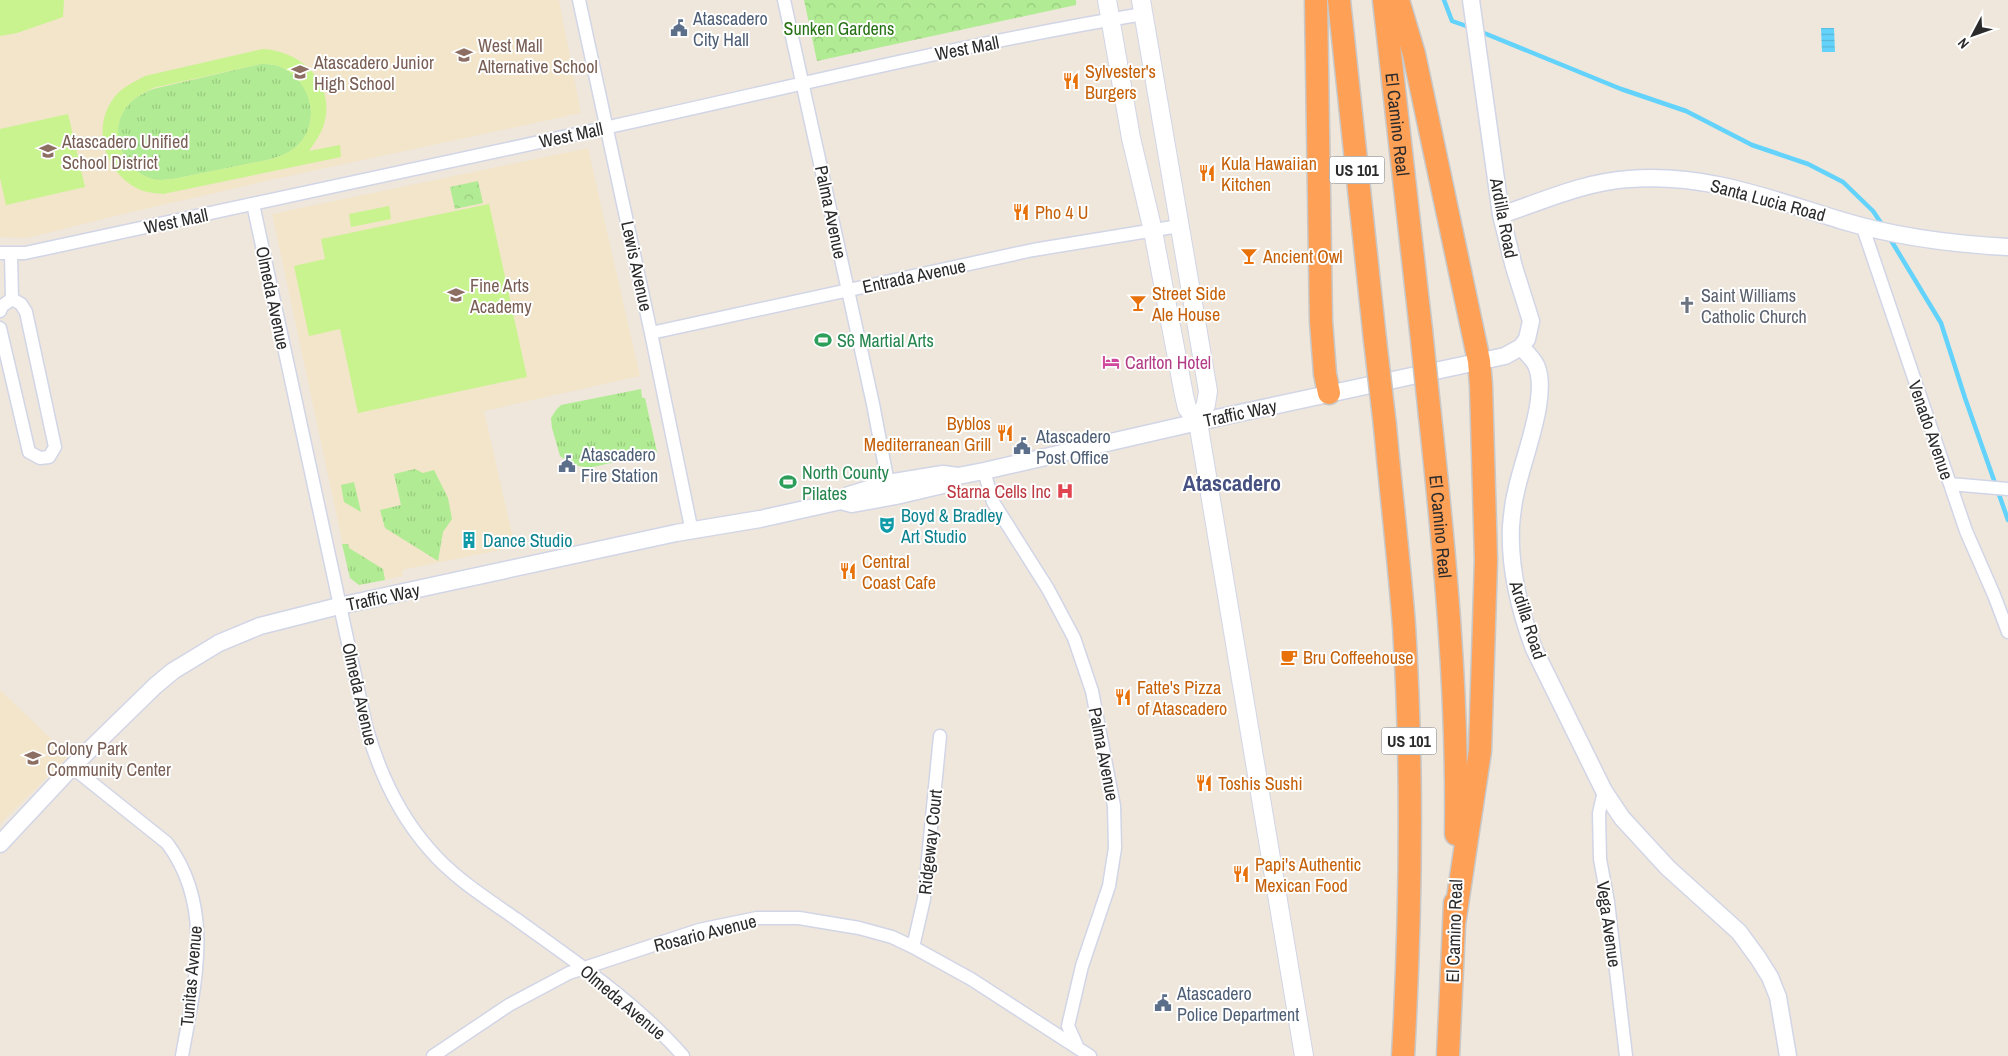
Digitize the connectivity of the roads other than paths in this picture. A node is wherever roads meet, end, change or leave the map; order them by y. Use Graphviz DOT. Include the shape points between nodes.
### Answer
graph roads {
  1 [pos="579,0"];
  2 [pos="784,0"];
  3 [pos="1107,0"];
  4 [pos="1316,0"];
  5 [pos="1340,0"];
  6 [pos="1384,0"];
  7 [pos="1398,0"];
  8 [pos="1471,0"];
  9 [pos="1142,7"];
  10 [pos="1110,20"];
  11 [pos="802,82"];
  12 [pos="606,127"];
  13 [pos="253,204"];
  14 [pos="1501,215"];
  15 [pos="1862,225"];
  16 [pos="1179,226"];
  17 [pos="1153,231"];
  18 [pos="2008,247"];
  19 [pos="6,254"];
  20 [pos="848,290"];
  21 [pos="12,299"];
  22 [pos="0,311"];
  23 [pos="0,328"];
  24 [pos="651,333"];
  25 [pos="1521,347"];
  26 [pos="1479,361"];
  27 [pos="1329,393"];
  28 [pos="1198,422"];
  29 [pos="984,471"];
  30 [pos="958,476"];
  31 [pos="888,483"];
  32 [pos="1950,484"];
  33 [pos="2008,489"];
  34 [pos="842,501"];
  35 [pos="692,532"];
  36 [pos="339,606"];
  37 [pos="2008,632"];
  38 [pos="940,736"];
  39 [pos="72,768"];
  40 [pos="1604,791"];
  41 [pos="0,844"];
  42 [pos="1455,918"];
  43 [pos="912,947"];
  44 [pos="584,968"];
  45 [pos="1078,1052"];
  46 [pos="182,1056"];
  47 [pos="433,1056"];
  48 [pos="683,1056"];
  49 [pos="1090,1056"];
  50 [pos="1304,1056"];
  51 [pos="1403,1056"];
  52 [pos="1448,1056"];
  53 [pos="1626,1056"];
  54 [pos="1788,1056"];
  1 -- 12 [label="street, Lewis Avenue"];
  2 -- 11 [label="street, Palma Avenue"];
  3 -- 10 [label="main road"];
  4 -- 27 [label="highway" via="1321,321"];
  5 -- 51 [label="highway, US 101, bridge" via="1404,625 1410,820"];
  6 -- 42 [label="highway, El Camino Real / US 101, bridge" via="1443,539 1455,732"];
  7 -- 26 [label="highway" via="1414,54"];
  8 -- 14 [label="street, Ardilla Road"];
  9 -- 10 [label="street, West Mall"];
  9 -- 16 [label="main road"];
  10 -- 11 [label="street, West Mall"];
  10 -- 17 [label="main road"];
  11 -- 12 [label="street, West Mall"];
  11 -- 20 [label="street, Palma Avenue"];
  12 -- 13 [label="street, West Mall"];
  12 -- 24 [label="street, Lewis Avenue"];
  13 -- 19 [label="street, West Mall" via="25,253"];
  13 -- 36 [label="street, Olmeda Avenue"];
  14 -- 15 [label="street, Santa Lucia Road" via="1578,188 1653,177 1735,187"];
  14 -- 25 [label="street, Ardilla Road" via="1531,321 1527,339"];
  15 -- 18 [label="street, Santa Lucia Road" via="1912,238"];
  15 -- 32 [label="street, Venado Avenue"];
  16 -- 17 [label="street, Entrada Avenue"];
  16 -- 28 [label="main road" via="1208,391"];
  17 -- 20 [label="street, Entrada Avenue" via="1033,250"];
  17 -- 28 [label="main road" via="1185,401"];
  19 -- 21 [label="street"];
  20 -- 24 [label="street, Entrada Avenue"];
  20 -- 31 [label="street, Palma Avenue"];
  21 -- 22 [label="street"];
  21 -- 23 [label="street" via="26,312 55,447 49,457 40,458 29,452"];
  24 -- 35 [label="street, Lewis Avenue"];
  25 -- 26 [label="street, Traffic Way" via="1505,356"];
  25 -- 40 [label="street, Ardilla Road" via="1536,364 1539,380 1534,426 1516,492 1511,525 1515,590 1534,649"];
  26 -- 27 [label="street, Traffic Way"];
  26 -- 42 [label="highway" via="1486,560 1480,750"];
  27 -- 28 [label="street, Traffic Way"];
  28 -- 29 [label="street, Traffic Way"];
  28 -- 50 [label="main road"];
  29 -- 30 [label="street, Traffic Way"];
  29 -- 45 [label="street, Palma Avenue" via="993,502 1048,589 1074,638 1092,691 1114,806 1115,848 1109,886 1082,966 1068,1026"];
  30 -- 31 [label="street, Traffic Way" via="943,474"];
  30 -- 34 [label="street, Traffic Way" via="946,484 896,496 852,504"];
  31 -- 34 [label="street, Traffic Way" via="849,495"];
  32 -- 33 [label="street"];
  32 -- 37 [label="street, Venado Avenue"];
  34 -- 35 [label="street, Traffic Way"];
  35 -- 36 [label="street, Traffic Way"];
  36 -- 39 [label="street, Traffic Way" via="260,626 196,656 155,686"];
  36 -- 44 [label="street, Olmeda Avenue" via="372,749 402,814 448,868"];
  38 -- 43 [label="street, Ridgeway Court" via="924,899"];
  39 -- 41 [label="street, Traffic Way"];
  39 -- 46 [label="street, Tunitas Avenue" via="167,842 190,884 198,930 194,987"];
  40 -- 53 [label="street, Vega Avenue" via="1600,813 1600,859"];
  40 -- 54 [label="street, Ardilla Road" via="1622,818 1652,852 1738,932 1758,958 1778,997"];
  42 -- 52 [label="highway, El Camino Real / US 101"];
  43 -- 44 [label="street, Rosario Avenue" via="892,937 839,924 799,918 756,918 699,930"];
  43 -- 45 [label="street, Rosario Avenue" via="971,979"];
  44 -- 47 [label="street, Rosario Avenue" via="509,1005"];
  44 -- 48 [label="street, Olmeda Avenue"];
  45 -- 49 [label="street, Rosario Avenue"];
}
